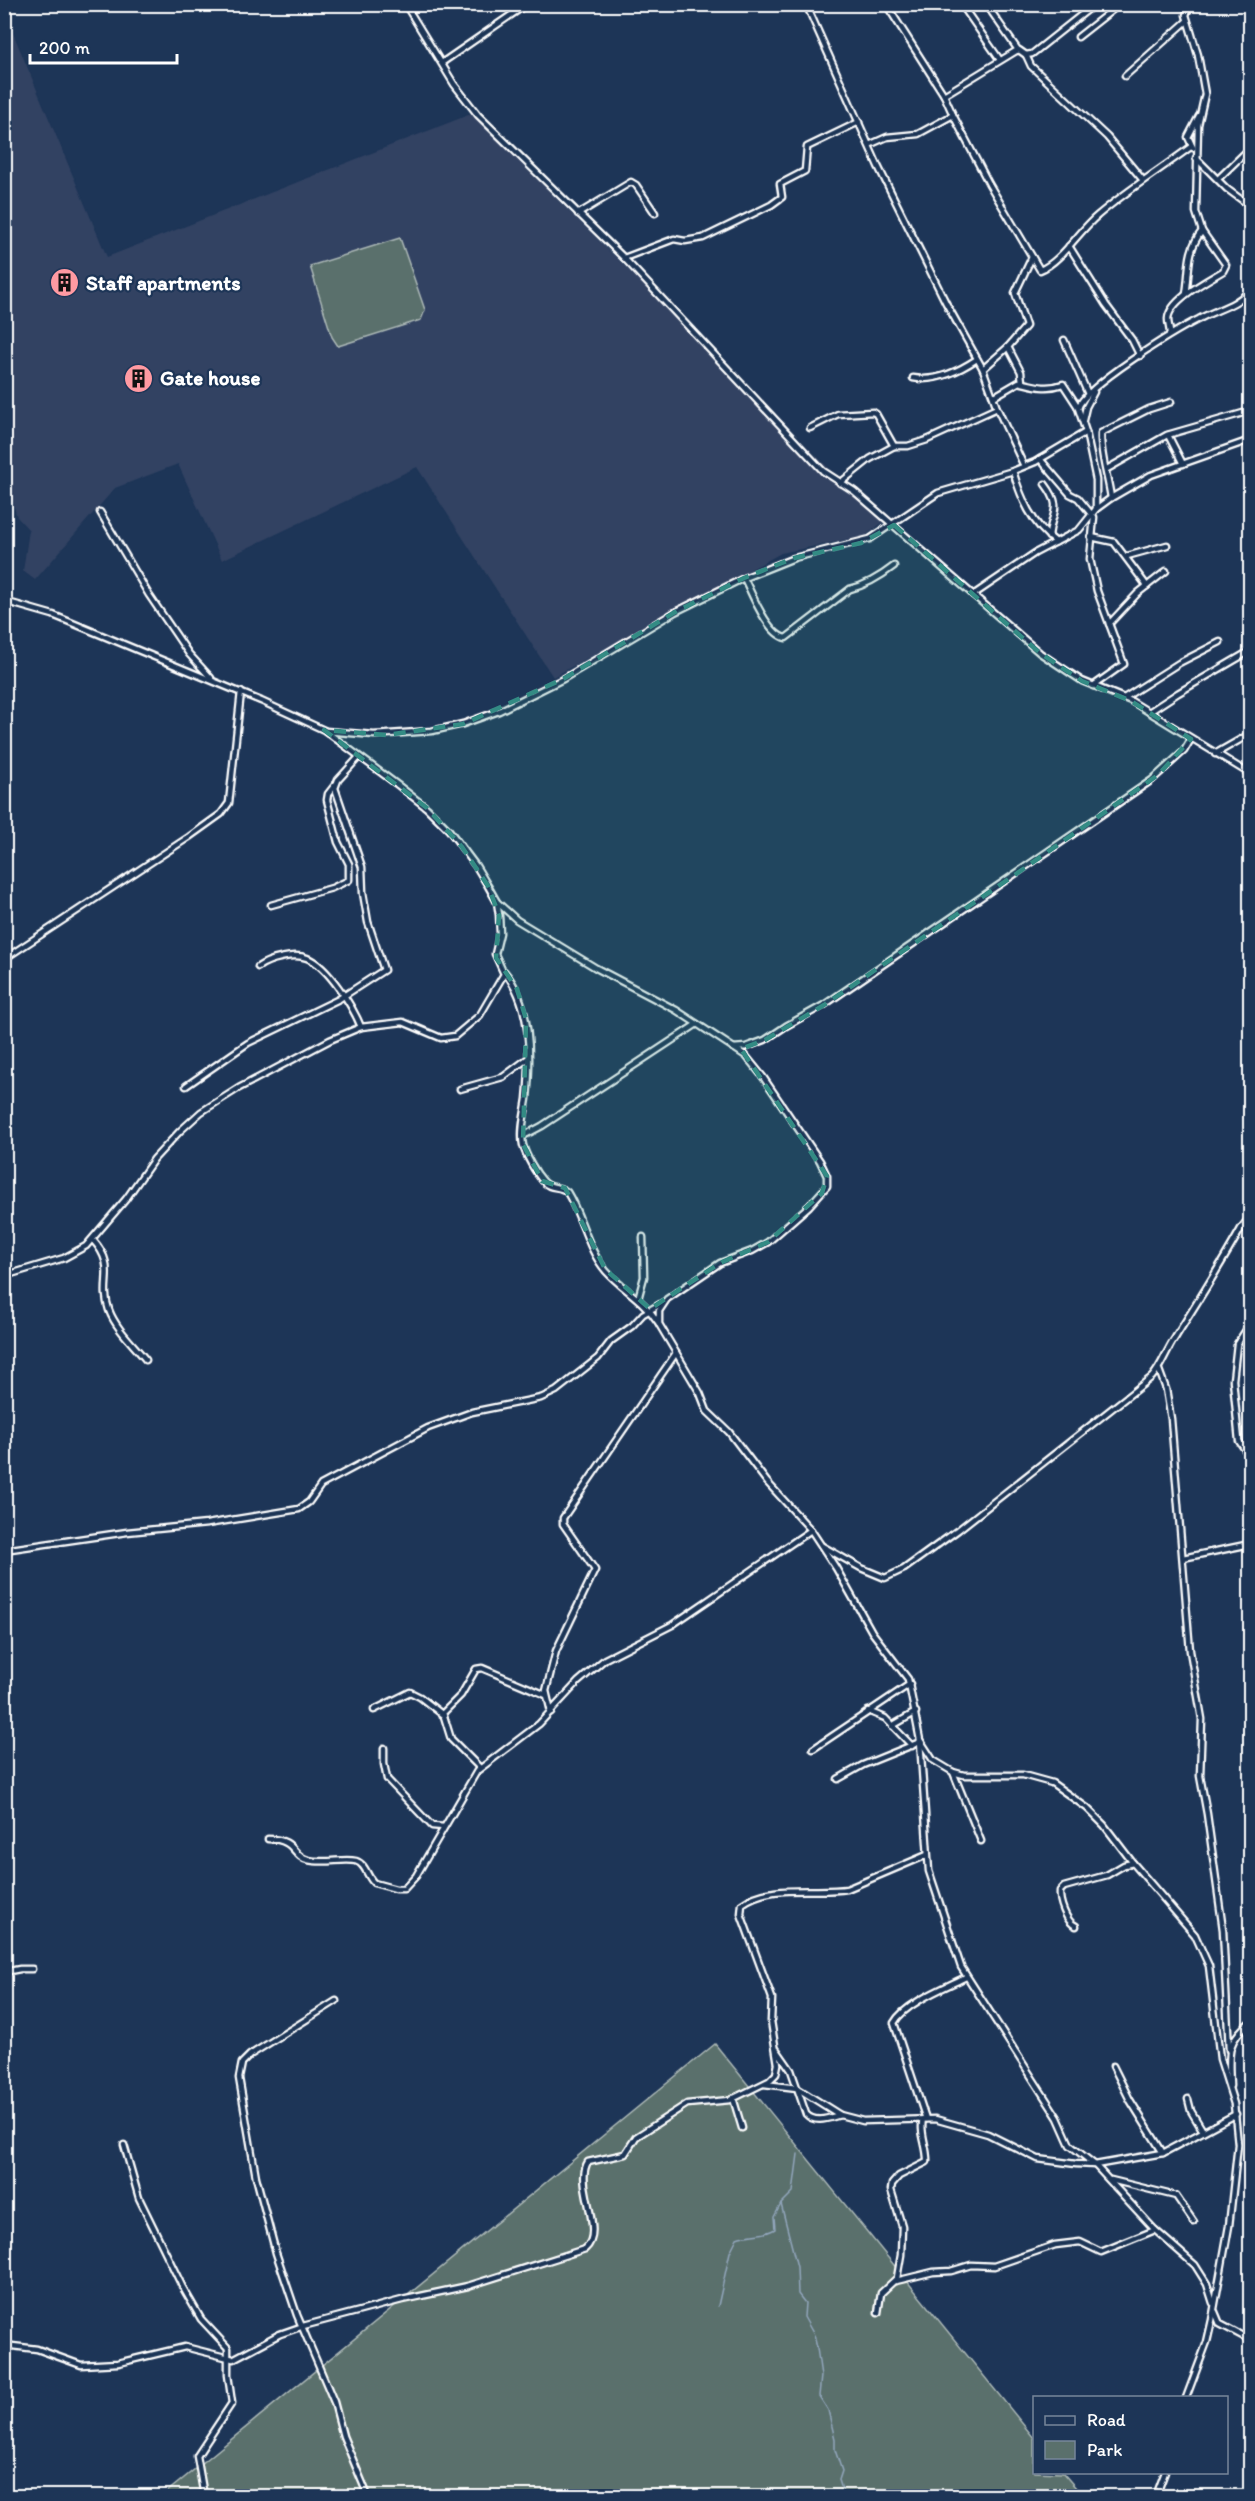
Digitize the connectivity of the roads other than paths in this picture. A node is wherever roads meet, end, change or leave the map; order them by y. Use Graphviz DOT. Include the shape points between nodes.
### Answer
graph roads {
  1 [pos="405,4"];
  2 [pos="527,4"];
  3 [pos="806,4"];
  4 [pos="886,4"];
  5 [pos="961,4"];
  6 [pos="986,4"];
  7 [pos="1095,4"];
  8 [pos="1120,4"];
  9 [pos="1189,5"];
  10 [pos="1187,21"];
  11 [pos="1078,37"];
  12 [pos="1018,50"];
  13 [pos="1026,55"];
  14 [pos="1000,60"];
  15 [pos="443,62"];
  16 [pos="1125,76"];
  17 [pos="945,95"];
  18 [pos="1201,112"];
  19 [pos="953,116"];
  20 [pos="859,122"];
  21 [pos="869,145"];
  22 [pos="1192,146"];
  23 [pos="1251,148"];
  24 [pos="1197,155"];
  25 [pos="1142,179"];
  26 [pos="1218,179"];
  27 [pos="1251,206"];
  28 [pos="655,213"];
  29 [pos="578,214"];
  30 [pos="1202,231"];
  31 [pos="1069,246"];
  32 [pos="1032,256"];
  33 [pos="624,258"];
  34 [pos="1251,290"];
  35 [pos="1186,294"];
  36 [pos="1170,334"];
  37 [pos="1064,340"];
  38 [pos="1008,347"];
  39 [pos="1140,356"];
  40 [pos="977,359"];
  41 [pos="982,369"];
  42 [pos="914,378"];
  43 [pos="1022,382"];
  44 [pos="1096,388"];
  45 [pos="1088,394"];
  46 [pos="994,396"];
  47 [pos="1171,402"];
  48 [pos="997,408"];
  49 [pos="1078,408"];
  50 [pos="1251,411"];
  51 [pos="1083,420"];
  52 [pos="810,428"];
  53 [pos="1086,432"];
  54 [pos="1168,435"];
  55 [pos="1251,440"];
  56 [pos="894,446"];
  57 [pos="1040,459"];
  58 [pos="1183,464"];
  59 [pos="1024,466"];
  60 [pos="1107,469"];
  61 [pos="1013,471"];
  62 [pos="840,483"];
  63 [pos="1045,484"];
  64 [pos="1111,498"];
  65 [pos="1096,509"];
  66 [pos="100,512"];
  67 [pos="1092,515"];
  68 [pos="894,525"];
  69 [pos="1048,537"];
  70 [pos="1091,537"];
  71 [pos="1056,542"];
  72 [pos="1049,545"];
  73 [pos="1167,545"];
  74 [pos="1127,556"];
  75 [pos="894,566"];
  76 [pos="1167,571"];
  77 [pos="744,578"];
  78 [pos="1147,586"];
  79 [pos="973,595"];
  80 [pos="4,601"];
  81 [pos="1109,624"];
  82 [pos="1221,642"];
  83 [pos="1251,651"];
  84 [pos="212,680"];
  85 [pos="1093,686"];
  86 [pos="241,692"];
  87 [pos="1124,698"];
  88 [pos="1149,712"];
  89 [pos="324,730"];
  90 [pos="1251,734"];
  91 [pos="1191,739"];
  92 [pos="1215,754"];
  93 [pos="359,757"];
  94 [pos="1249,771"];
  95 [pos="335,785"];
  96 [pos="496,902"];
  97 [pos="271,904"];
  98 [pos="4,959"];
  99 [pos="258,967"];
  100 [pos="503,969"];
  101 [pos="344,995"];
  102 [pos="697,1024"];
  103 [pos="361,1027"];
  104 [pos="733,1048"];
  105 [pos="527,1059"];
  106 [pos="186,1086"];
  107 [pos="460,1089"];
  108 [pos="523,1136"];
  109 [pos="1251,1217"];
  110 [pos="643,1237"];
  111 [pos="93,1239"];
  112 [pos="4,1276"];
  113 [pos="638,1299"];
  114 [pos="664,1302"];
  115 [pos="650,1309"];
  116 [pos="659,1324"];
  117 [pos="1251,1324"];
  118 [pos="676,1353"];
  119 [pos="146,1359"];
  120 [pos="1159,1370"];
  121 [pos="1251,1457"];
  122 [pos="811,1530"];
  123 [pos="1251,1544"];
  124 [pos="822,1545"];
  125 [pos="4,1550"];
  126 [pos="1183,1558"];
  127 [pos="910,1683"];
  128 [pos="546,1695"];
  129 [pos="374,1710"];
  130 [pos="868,1711"];
  131 [pos="551,1712"];
  132 [pos="916,1712"];
  133 [pos="443,1715"];
  134 [pos="892,1725"];
  135 [pos="920,1741"];
  136 [pos="912,1746"];
  137 [pos="384,1748"];
  138 [pos="813,1749"];
  139 [pos="480,1768"];
  140 [pos="953,1772"];
  141 [pos="838,1779"];
  142 [pos="444,1827"];
  143 [pos="268,1839"];
  144 [pos="981,1840"];
  145 [pos="927,1855"];
  146 [pos="1133,1863"];
  147 [pos="1076,1926"];
  148 [pos="33,1969"];
  149 [pos="4,1972"];
  150 [pos="966,1977"];
  151 [pos="336,2001"];
  152 [pos="1251,2022"];
  153 [pos="775,2048"];
  154 [pos="1229,2050"];
  155 [pos="1113,2067"];
  156 [pos="762,2084"];
  157 [pos="797,2088"];
  158 [pos="1230,2089"];
  159 [pos="734,2098"];
  160 [pos="1188,2099"];
  161 [pos="1236,2114"];
  162 [pos="840,2115"];
  163 [pos="925,2119"];
  164 [pos="742,2128"];
  165 [pos="1203,2131"];
  166 [pos="124,2145"];
  167 [pos="1163,2153"];
  168 [pos="1095,2165"];
  169 [pos="1109,2180"];
  170 [pos="1194,2222"];
  171 [pos="1155,2230"];
  172 [pos="896,2281"];
  173 [pos="1214,2307"];
  174 [pos="878,2313"];
  175 [pos="303,2326"];
  176 [pos="1251,2340"];
  177 [pos="4,2345"];
  178 [pos="228,2360"];
  179 [pos="1186,2396"];
  180 [pos="1164,2474"];
  181 [pos="204,2496"];
  182 [pos="368,2496"];
  183 [pos="1156,2496"];
  1 -- 15 [label="street"];
  2 -- 15 [label="street"];
  3 -- 20 [label="street"];
  4 -- 17 [label="street"];
  5 -- 14 [label="street"];
  6 -- 12 [label="street"];
  7 -- 13 [label="street"];
  8 -- 11 [label="street"];
  9 -- 10 [label="street"];
  10 -- 16 [label="street"];
  10 -- 18 [label="street" via="1205,86"];
  12 -- 13 [label="street"];
  12 -- 14 [label="street"];
  13 -- 25 [label="street" via="1031,66 1107,137"];
  14 -- 17 [label="street"];
  15 -- 29 [label="street" via="478,115"];
  17 -- 19 [label="street"];
  18 -- 22 [label="street" via="1188,137"];
  18 -- 24 [label="street"];
  19 -- 21 [label="street" via="918,134 887,137"];
  19 -- 32 [label="street"];
  20 -- 21 [label="street"];
  20 -- 33 [label="street" via="807,147 804,171 779,185 782,197 771,205 703,238 674,239"];
  21 -- 40 [label="street"];
  22 -- 24 [label="street"];
  22 -- 25 [label="street"];
  23 -- 26 [label="street"];
  24 -- 26 [label="street"];
  24 -- 30 [label="street" via="1196,212"];
  25 -- 31 [label="street" via="1095,217"];
  26 -- 27 [label="street"];
  28 -- 29 [label="street" via="631,182"];
  29 -- 33 [label="street"];
  30 -- 35 [label="street" via="1189,256"];
  30 -- 35 [label="street" via="1226,267"];
  31 -- 32 [label="street" via="1041,270"];
  31 -- 39 [label="street"];
  32 -- 38 [label="street" via="1015,292 1026,326"];
  33 -- 62 [label="street" via="788,435"];
  34 -- 36 [label="street" via="1233,304"];
  35 -- 36 [label="street" via="1170,313"];
  36 -- 39 [label="street"];
  37 -- 45 [label="street"];
  38 -- 41 [label="street"];
  38 -- 43 [label="street"];
  39 -- 44 [label="street"];
  40 -- 41 [label="street"];
  40 -- 42 [label="street" via="932,379"];
  41 -- 46 [label="street"];
  43 -- 46 [label="street"];
  43 -- 49 [label="street" via="1041,388 1063,384"];
  44 -- 45 [label="street"];
  44 -- 51 [label="street"];
  45 -- 49 [label="street"];
  46 -- 48 [label="street"];
  47 -- 60 [label="street" via="1102,432 1101,453"];
  48 -- 56 [label="street" via="927,440"];
  48 -- 59 [label="street"];
  49 -- 51 [label="street"];
  50 -- 54 [label="street"];
  51 -- 53 [label="street"];
  52 -- 56 [label="street" via="838,414 873,412"];
  53 -- 57 [label="street"];
  53 -- 65 [label="street" via="1096,480"];
  54 -- 58 [label="street"];
  54 -- 60 [label="street"];
  55 -- 58 [label="street"];
  56 -- 62 [label="street"];
  57 -- 59 [label="street"];
  57 -- 67 [label="street"];
  58 -- 64 [label="street" via="1151,475"];
  59 -- 61 [label="street"];
  60 -- 64 [label="street"];
  61 -- 68 [label="street" via="942,490"];
  61 -- 69 [label="street" via="1029,512"];
  62 -- 68 [label="street"];
  63 -- 69 [label="street" via="1056,504"];
  64 -- 65 [label="street"];
  65 -- 67 [label="street"];
  65 -- 70 [label="street"];
  66 -- 84 [label="street" via="149,595"];
  67 -- 71 [label="street" via="1084,526"];
  68 -- 77 [label="street" via="861,543 795,558"];
  68 -- 79 [label="street"];
  69 -- 71 [label="street"];
  69 -- 72 [label="street"];
  70 -- 74 [label="street" via="1110,540"];
  70 -- 81 [label="street" via="1090,559"];
  71 -- 72 [label="street"];
  72 -- 79 [label="street"];
  73 -- 74 [label="street"];
  74 -- 78 [label="street"];
  75 -- 77 [label="street" via="850,589 786,638 776,634"];
  76 -- 78 [label="street"];
  77 -- 89 [label="street" via="675,612 563,679 472,721 432,731 387,735"];
  78 -- 81 [label="street"];
  79 -- 85 [label="street" via="1040,653"];
  80 -- 84 [label="street" via="53,615"];
  81 -- 85 [label="street" via="1124,664"];
  82 -- 87 [label="street"];
  83 -- 88 [label="street"];
  84 -- 86 [label="street"];
  85 -- 87 [label="street"];
  86 -- 89 [label="street"];
  86 -- 98 [label="street" via="225,811"];
  87 -- 88 [label="street"];
  88 -- 91 [label="street"];
  89 -- 93 [label="street"];
  90 -- 92 [label="street"];
  91 -- 92 [label="street"];
  91 -- 104 [label="street" via="1184,751 1152,780 831,1001 765,1040"];
  92 -- 94 [label="street"];
  93 -- 95 [label="street"];
  93 -- 96 [label="street" via="411,795 449,830"];
  95 -- 97 [label="street" via="327,800 338,842 349,864 349,880"];
  95 -- 101 [label="street" via="362,867 368,922 384,968"];
  96 -- 100 [label="street" via="500,933 495,954"];
  96 -- 102 [label="street" via="511,917"];
  99 -- 101 [label="street" via="277,959 305,957 320,967"];
  100 -- 103 [label="street" via="503,979 480,1015 453,1037 441,1038 400,1021"];
  100 -- 105 [label="street" via="523,1004"];
  101 -- 103 [label="street"];
  101 -- 106 [label="street" via="248,1043"];
  102 -- 104 [label="street"];
  102 -- 108 [label="street"];
  103 -- 111 [label="street" via="249,1083 194,1118 154,1159"];
  104 -- 114 [label="street" via="749,1059 774,1093 823,1168 827,1186 768,1242 720,1263"];
  105 -- 107 [label="street" via="503,1077"];
  105 -- 108 [label="street"];
  108 -- 113 [label="street" via="525,1149 542,1181 552,1188 566,1190 605,1269"];
  109 -- 120 [label="street" via="1175,1337"];
  110 -- 113 [label="street" via="644,1278"];
  111 -- 112 [label="street" via="70,1256"];
  111 -- 119 [label="street" via="107,1260 106,1296 110,1313"];
  113 -- 115 [label="street"];
  114 -- 115 [label="street"];
  114 -- 116 [label="street"];
  115 -- 116 [label="street"];
  115 -- 125 [label="street" via="556,1391 541,1398 472,1412 428,1428 321,1485 309,1503 299,1509"];
  116 -- 118 [label="street"];
  117 -- 121 [label="street" via="1237,1344 1233,1380 1239,1441"];
  118 -- 122 [label="street" via="707,1411"];
  118 -- 128 [label="street" via="563,1518 563,1524 595,1570 560,1642"];
  120 -- 124 [label="street" via="1086,1431 904,1569 885,1578 877,1576"];
  120 -- 126 [label="street" via="1171,1419"];
  122 -- 124 [label="street"];
  122 -- 131 [label="street" via="672,1625 605,1659"];
  123 -- 126 [label="street"];
  124 -- 127 [label="street" via="872,1632"];
  126 -- 154 [label="street" via="1190,1651 1202,1719 1200,1776 1223,1930"];
  127 -- 130 [label="street"];
  127 -- 132 [label="street"];
  128 -- 131 [label="street"];
  128 -- 133 [label="street" via="478,1668"];
  129 -- 133 [label="street" via="410,1692"];
  130 -- 134 [label="street"];
  130 -- 138 [label="street"];
  131 -- 139 [label="street"];
  132 -- 134 [label="street"];
  132 -- 135 [label="street"];
  133 -- 139 [label="street" via="451,1739"];
  134 -- 136 [label="street"];
  135 -- 136 [label="street"];
  135 -- 140 [label="street" via="933,1760"];
  135 -- 145 [label="street"];
  136 -- 141 [label="street"];
  137 -- 142 [label="street" via="389,1781 432,1826"];
  139 -- 142 [label="street"];
  140 -- 144 [label="street"];
  140 -- 146 [label="street" via="973,1776 1023,1775 1052,1783 1097,1818"];
  142 -- 143 [label="street" via="416,1876 401,1890 374,1883 362,1864 355,1861 305,1860 283,1840"];
  145 -- 150 [label="street" via="933,1891"];
  145 -- 153 [label="street" via="847,1889 798,1890 758,1896 742,1904 741,1914 772,1998"];
  146 -- 147 [label="street" via="1060,1891 1070,1922"];
  146 -- 158 [label="street" via="1186,1922 1201,1945 1209,1966 1220,2059"];
  148 -- 149 [label="street"];
  150 -- 163 [label="street" via="902,2013 894,2023"];
  150 -- 168 [label="street" via="1058,2118 1071,2145"];
  151 -- 175 [label="street" via="250,2055 239,2074 243,2113 265,2213"];
  152 -- 154 [label="street" via="1234,2037"];
  153 -- 156 [label="street" via="777,2070"];
  153 -- 157 [label="street" via="788,2064"];
  154 -- 158 [label="street"];
  155 -- 167 [label="street"];
  156 -- 157 [label="street"];
  156 -- 159 [label="street"];
  157 -- 162 [label="street"];
  157 -- 162 [label="street" via="810,2118"];
  158 -- 161 [label="street"];
  159 -- 164 [label="street"];
  159 -- 175 [label="street" via="687,2104 636,2137 625,2154 588,2162 584,2173 592,2234 585,2249 468,2286"];
  160 -- 165 [label="street"];
  161 -- 165 [label="street"];
  161 -- 173 [label="street" via="1238,2160"];
  162 -- 163 [label="street" via="863,2121"];
  163 -- 168 [label="street" via="973,2129 1038,2159"];
  163 -- 172 [label="street" via="921,2129 927,2162 899,2176 891,2188 902,2231"];
  165 -- 167 [label="street"];
  166 -- 178 [label="street" via="139,2198 177,2277 201,2319 226,2345"];
  167 -- 168 [label="street"];
  168 -- 169 [label="street"];
  169 -- 170 [label="street" via="1176,2196"];
  169 -- 171 [label="street"];
  171 -- 172 [label="street" via="1101,2252 1084,2243 1056,2245 994,2266 971,2265"];
  171 -- 173 [label="street" via="1195,2265 1207,2284"];
  172 -- 174 [label="street" via="881,2293"];
  173 -- 176 [label="street" via="1220,2324"];
  173 -- 179 [label="street" via="1207,2342"];
  175 -- 178 [label="street"];
  175 -- 182 [label="street"];
  177 -- 178 [label="street" via="37,2349 81,2365 118,2363 185,2347"];
  178 -- 181 [label="street" via="232,2403 197,2456"];
  180 -- 183 [label="street"];
}
